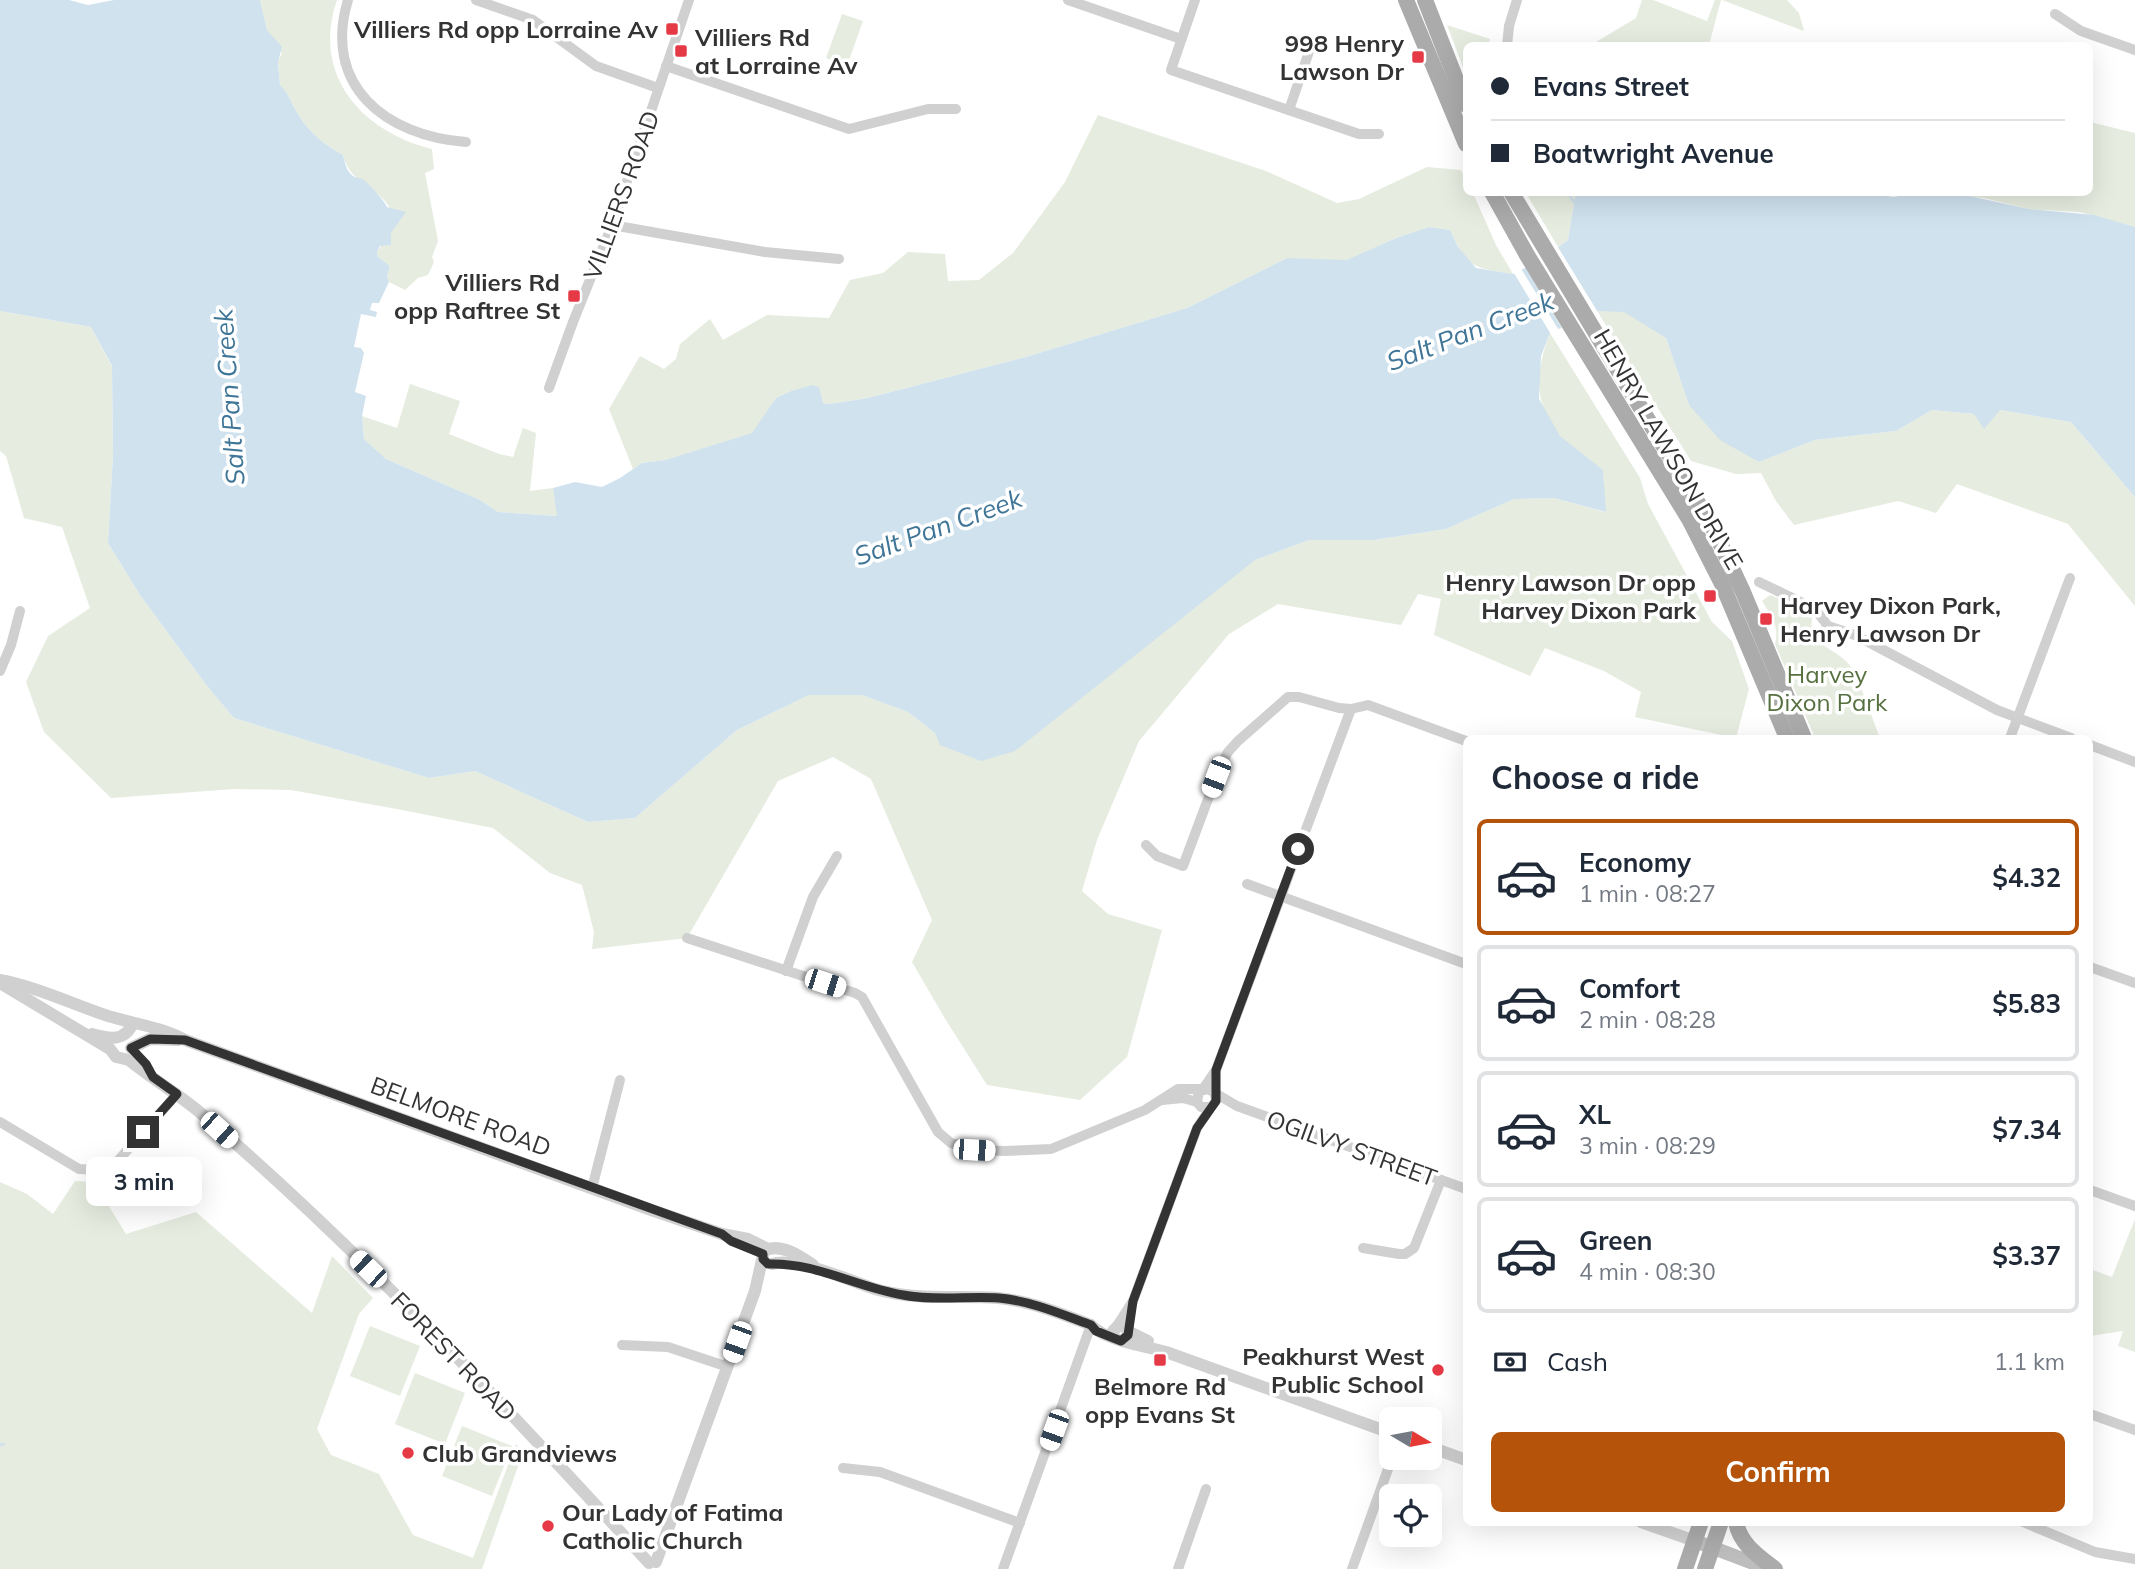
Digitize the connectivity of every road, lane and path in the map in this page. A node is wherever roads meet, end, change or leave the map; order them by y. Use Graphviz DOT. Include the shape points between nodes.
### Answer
graph roads {
  1 [pos="348,0"];
  2 [pos="476,0"];
  3 [pos="689,0"];
  4 [pos="1068,0"];
  5 [pos="1195,0"];
  6 [pos="1406,0"];
  7 [pos="1425,0"];
  8 [pos="1517,0"];
  9 [pos="2055,14"];
  10 [pos="1181,39"];
  11 [pos="1313,40"];
  12 [pos="1507,42"];
  13 [pos="2135,50"];
  14 [pos="666,66"];
  15 [pos="658,88"];
  16 [pos="1463,97"];
  17 [pos="956,109"];
  18 [pos="1289,110"];
  19 [pos="1379,134"];
  20 [pos="1463,137"];
  21 [pos="466,142"];
  22 [pos="1495,196"];
  23 [pos="1512,196"];
  24 [pos="612,225"];
  25 [pos="1523,231"];
  26 [pos="839,259"];
  27 [pos="550,388"];
  28 [pos="1664,462"];
  29 [pos="2070,578"];
  30 [pos="1759,582"];
  31 [pos="20,611"];
  32 [pos="0,671"];
  33 [pos="1351,709"];
  34 [pos="2017,719"];
  35 [pos="1786,735"];
  36 [pos="1803,735"];
  37 [pos="2011,735"];
  38 [pos="2062,735"];
  39 [pos="1463,740"];
  40 [pos="2093,746"];
  41 [pos="2135,762"];
  42 [pos="1146,845"];
  43 [pos="837,856"];
  44 [pos="1247,884"];
  45 [pos="1281,896"];
  46 [pos="687,938"];
  47 [pos="1463,963"];
  48 [pos="2093,968"];
  49 [pos="786,971"];
  50 [pos="0,981"];
  51 [pos="2135,984"];
  52 [pos="133,1023"];
  53 [pos="185,1040"];
  54 [pos="116,1042"];
  55 [pos="129,1052"];
  56 [pos="1216,1070"];
  57 [pos="620,1080"];
  58 [pos="1202,1089"];
  59 [pos="177,1094"];
  60 [pos="1215,1094"];
  61 [pos="1162,1100"];
  62 [pos="1197,1103"];
  63 [pos="1237,1106"];
  64 [pos="1212,1107"];
  65 [pos="0,1122"];
  66 [pos="1197,1128"];
  67 [pos="1441,1180"];
  68 [pos="592,1188"];
  69 [pos="1463,1188"];
  70 [pos="2093,1191"];
  71 [pos="2135,1206"];
  72 [pos="1363,1248"];
  73 [pos="769,1256"];
  74 [pos="1091,1325"];
  75 [pos="1121,1332"];
  76 [pos="622,1345"];
  77 [pos="728,1367"];
  78 [pos="2093,1414"];
  79 [pos="1379,1429"];
  80 [pos="2135,1430"];
  81 [pos="1442,1451"];
  82 [pos="1463,1459"];
  83 [pos="843,1468"];
  84 [pos="1388,1470"];
  85 [pos="1206,1489"];
  86 [pos="1020,1522"];
  87 [pos="1652,1526"];
  88 [pos="1700,1526"];
  89 [pos="1720,1526"];
  90 [pos="1737,1526"];
  91 [pos="2033,1526"];
  92 [pos="1695,1541"];
  93 [pos="1713,1546"];
  94 [pos="2135,1559"];
  95 [pos="653,1566"];
  96 [pos="1003,1569"];
  97 [pos="1178,1569"];
  98 [pos="1352,1569"];
  99 [pos="1685,1569"];
  100 [pos="1705,1569"];
  101 [pos="1769,1569"];
  102 [pos="1774,1569"];
  1 -- 21 [label="street" via="341,43 350,77 362,97 398,125"];
  2 -- 15 [label="street" via="533,20 596,66"];
  3 -- 14 [label="street, VILLIERS ROAD"];
  4 -- 10 [label="street"];
  5 -- 10 [label="street"];
  6 -- 20 [label="main road"];
  7 -- 16 [label="main road"];
  8 -- 12 [label="street"];
  9 -- 13 [label="street" via="2081,31"];
  10 -- 18 [label="street" via="1171,70"];
  11 -- 18 [label="street"];
  14 -- 15 [label="street, VILLIERS ROAD"];
  14 -- 17 [label="street" via="849,129 928,109"];
  15 -- 24 [label="street, VILLIERS ROAD"];
  18 -- 19 [label="street" via="1359,134"];
  22 -- 25 [label="main road, HENRY LAWSON DRIVE"];
  23 -- 25 [label="main road, HENRY LAWSON DRIVE"];
  24 -- 26 [label="street" via="755,251"];
  24 -- 27 [label="street, VILLIERS ROAD"];
  25 -- 28 [label="main road, HENRY LAWSON DRIVE"];
  28 -- 35 [label="main road, HENRY LAWSON DRIVE"];
  28 -- 36 [label="main road, HENRY LAWSON DRIVE" via="1721,544"];
  29 -- 34 [label="street"];
  30 -- 34 [label="street" via="1815,609 1828,626 1847,631"];
  31 -- 32 [label="street"];
  33 -- 39 [label="street" via="1374,707"];
  33 -- 42 [label="street" via="1299,697 1283,699 1224,759 1183,866 1157,856"];
  33 -- 45 [label="street"];
  34 -- 37 [label="street"];
  34 -- 38 [label="street"];
  40 -- 41 [label="street"];
  43 -- 49 [label="street" via="813,897"];
  44 -- 45 [label="street"];
  45 -- 47 [label="street"];
  45 -- 56 [label="street"];
  46 -- 49 [label="street"];
  48 -- 51 [label="street"];
  49 -- 61 [label="street" via="862,997 938,1132 958,1146 1005,1152 1051,1149"];
  50 -- 52 [label="street, BELMORE ROAD"];
  50 -- 54 [label="street" via="76,1030"];
  52 -- 53 [label="street, BELMORE ROAD"];
  52 -- 54 [label="street"];
  53 -- 55 [label="street, BELMORE ROAD" via="150,1039"];
  53 -- 68 [label="street, BELMORE ROAD"];
  54 -- 55 [label="street" via="129,1042"];
  54 -- 55 [label="street" via="116,1057"];
  55 -- 59 [label="street, FOREST ROAD"];
  56 -- 58 [label="street"];
  56 -- 60 [label="street"];
  57 -- 68 [label="street"];
  58 -- 60 [label="street"];
  58 -- 61 [label="street" via="1178,1089"];
  58 -- 62 [label="street"];
  59 -- 65 [label="street" via="115,1164 97,1170 79,1169"];
  59 -- 95 [label="street, FOREST ROAD" via="423,1322"];
  60 -- 63 [label="street, OGILVY STREET"];
  60 -- 64 [label="street"];
  61 -- 62 [label="street" via="1183,1098"];
  62 -- 64 [label="street"];
  62 -- 66 [label="street"];
  63 -- 64 [label="street, OGILVY STREET"];
  63 -- 67 [label="street, OGILVY STREET"];
  64 -- 66 [label="street"];
  66 -- 75 [label="street"];
  67 -- 69 [label="street, OGILVY STREET"];
  67 -- 72 [label="street" via="1415,1248 1399,1254"];
  68 -- 73 [label="street, BELMORE ROAD" via="722,1234"];
  70 -- 71 [label="street"];
  73 -- 74 [label="street, BELMORE ROAD" via="892,1293 1009,1300"];
  73 -- 77 [label="street"];
  74 -- 75 [label="street, BELMORE ROAD"];
  74 -- 86 [label="street"];
  75 -- 79 [label="street, BELMORE ROAD"];
  76 -- 77 [label="street" via="668,1347"];
  77 -- 95 [label="street"];
  78 -- 80 [label="street"];
  81 -- 82 [label="street"];
  83 -- 86 [label="street" via="880,1472"];
  84 -- 98 [label="street"];
  85 -- 97 [label="street"];
  86 -- 96 [label="street"];
  87 -- 92 [label="street"];
  88 -- 92 [label="main road"];
  89 -- 93 [label="main road"];
  90 -- 102 [label="main road" via="1746,1545"];
  91 -- 94 [label="street" via="2095,1552"];
  92 -- 93 [label="main road"];
  92 -- 99 [label="main road"];
  93 -- 100 [label="main road"];
  93 -- 101 [label="main road"];
}
